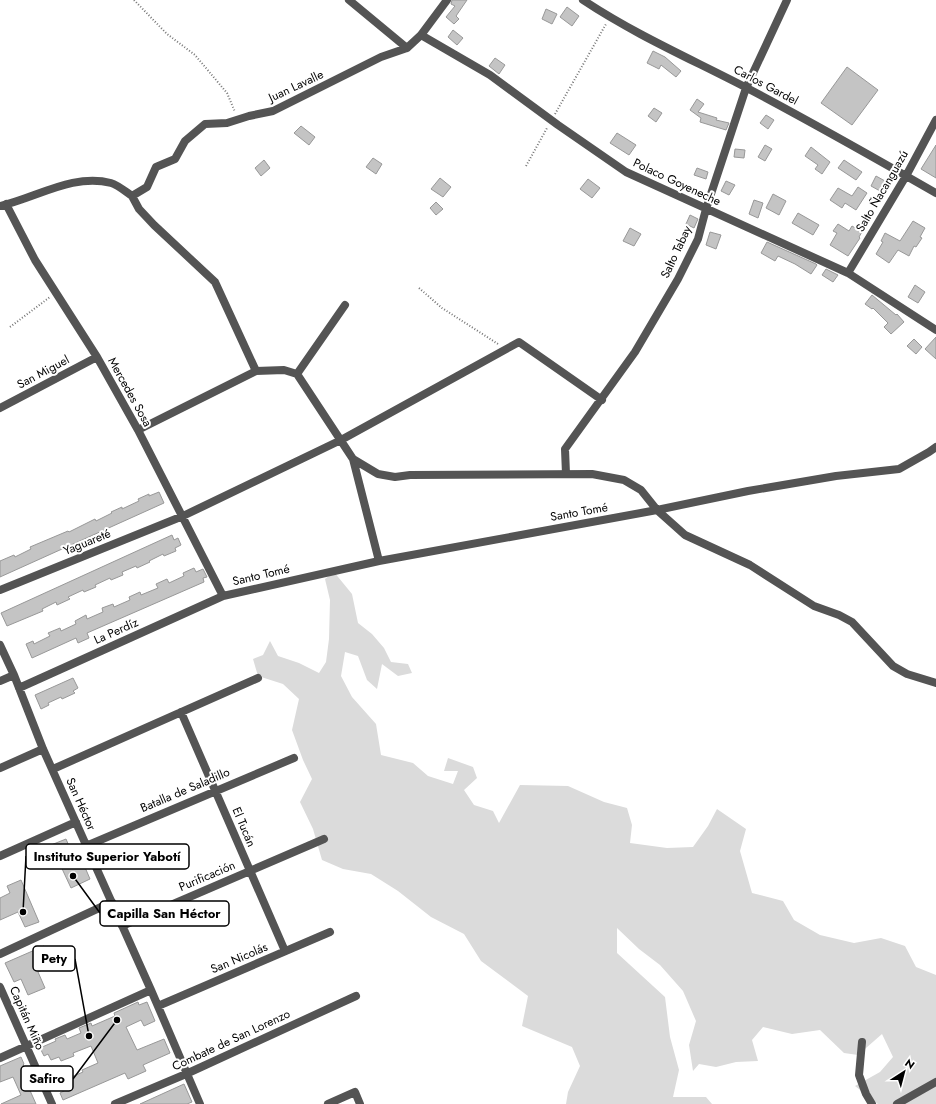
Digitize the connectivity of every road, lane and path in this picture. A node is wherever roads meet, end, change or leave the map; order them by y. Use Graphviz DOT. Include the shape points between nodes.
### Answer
graph roads {
  1 [pos="134,0"];
  2 [pos="349,0"];
  3 [pos="447,0"];
  4 [pos="583,0"];
  5 [pos="788,0"];
  6 [pos="610,18"];
  7 [pos="421,35"];
  8 [pos="407,48"];
  9 [pos="746,88"];
  10 [pos="237,120"];
  11 [pos="552,120"];
  12 [pos="936,120"];
  13 [pos="526,166"];
  14 [pos="906,176"];
  15 [pos="936,193"];
  16 [pos="132,196"];
  17 [pos="3,205"];
  18 [pos="706,209"];
  19 [pos="848,273"];
  20 [pos="419,288"];
  21 [pos="56,293"];
  22 [pos="345,305"];
  23 [pos="10,327"];
  24 [pos="936,330"];
  25 [pos="506,349"];
  26 [pos="97,357"];
  27 [pos="256,371"];
  28 [pos="297,374"];
  29 [pos="602,400"];
  30 [pos="0,408"];
  31 [pos="138,430"];
  32 [pos="341,440"];
  33 [pos="936,447"];
  34 [pos="353,459"];
  35 [pos="566,474"];
  36 [pos="657,510"];
  37 [pos="183,516"];
  38 [pos="379,560"];
  39 [pos="0,590"];
  40 [pos="223,596"];
  41 [pos="0,645"];
  42 [pos="14,675"];
  43 [pos="258,678"];
  44 [pos="0,681"];
  45 [pos="936,683"];
  46 [pos="19,688"];
  47 [pos="181,712"];
  48 [pos="43,749"];
  49 [pos="294,758"];
  50 [pos="0,768"];
  51 [pos="53,769"];
  52 [pos="215,790"];
  53 [pos="76,822"];
  54 [pos="324,839"];
  55 [pos="86,846"];
  56 [pos="0,856"];
  57 [pos="250,871"];
  58 [pos="112,902"];
  59 [pos="122,926"];
  60 [pos="330,932"];
  61 [pos="285,951"];
  62 [pos="0,954"];
  63 [pos="0,986"];
  64 [pos="151,990"];
  65 [pos="356,996"];
  66 [pos="158,1006"];
  67 [pos="862,1042"];
  68 [pos="26,1046"];
  69 [pos="0,1058"];
  70 [pos="186,1074"];
  71 [pos="936,1082"];
  72 [pos="52,1104"];
  73 [pos="115,1104"];
  74 [pos="200,1104"];
  75 [pos="328,1104"];
  76 [pos="360,1104"];
  77 [pos="872,1104"];
  78 [pos="897,1104"];
  1 -- 10 [label="path" via="167,34 195,55 227,93"];
  2 -- 8 [label="street"];
  3 -- 7 [label="street, Juan Lavalle"];
  4 -- 6 [label="street, Carlos Gardel"];
  5 -- 9 [label="street, Salto Tabay"];
  6 -- 9 [label="street, Carlos Gardel"];
  6 -- 11 [label="path"];
  7 -- 8 [label="street, Juan Lavalle"];
  7 -- 11 [label="street, Polaco Goyeneche" via="490,75"];
  8 -- 10 [label="street, Juan Lavalle" via="381,57 273,111"];
  9 -- 14 [label="street, Carlos Gardel"];
  9 -- 18 [label="street, Salto Tabay"];
  10 -- 16 [label="street, Juan Lavalle" via="205,124 186,141 175,160 156,167 147,187"];
  11 -- 13 [label="path"];
  11 -- 18 [label="street, Polaco Goyeneche" via="626,172"];
  12 -- 14 [label="street, Salto Ñacanguazú"];
  14 -- 15 [label="street, Carlos Gardel"];
  14 -- 19 [label="street, Salto Ñacanguazú"];
  16 -- 17 [label="street" via="112,183 88,180"];
  16 -- 27 [label="street" via="139,209 154,225 215,282"];
  17 -- 21 [label="street, Mercedes Sosa"];
  18 -- 19 [label="street, Polaco Goyeneche"];
  18 -- 29 [label="street, Salto Tabay" via="698,239 678,279 635,352"];
  19 -- 24 [label="street, Polaco Goyeneche"];
  20 -- 25 [label="path" via="442,308"];
  21 -- 23 [label="path"];
  21 -- 26 [label="street, Mercedes Sosa"];
  22 -- 28 [label="street"];
  25 -- 29 [label="street, Yaguareté" via="519,342"];
  25 -- 32 [label="street, Yaguareté"];
  26 -- 30 [label="street, San Miguel"];
  26 -- 31 [label="street, Mercedes Sosa"];
  27 -- 28 [label="street" via="284,370"];
  27 -- 31 [label="street"];
  28 -- 32 [label="street"];
  29 -- 35 [label="street, Salto Tabay" via="565,450"];
  31 -- 37 [label="street, Mercedes Sosa"];
  32 -- 34 [label="street"];
  32 -- 37 [label="street, Yaguareté"];
  33 -- 36 [label="street, Santo Tomé" via="899,469 836,476"];
  34 -- 35 [label="street" via="378,474 395,477"];
  34 -- 38 [label="street"];
  35 -- 36 [label="street" via="592,474 624,480 641,490"];
  36 -- 38 [label="street, Santo Tomé"];
  36 -- 45 [label="street" via="685,535 750,565 814,606 852,622 893,666 907,674"];
  37 -- 39 [label="street, Yaguareté"];
  37 -- 40 [label="street, Mercedes Sosa"];
  38 -- 40 [label="street, Santo Tomé"];
  40 -- 46 [label="street, La Perdíz"];
  41 -- 42 [label="street, San Héctor"];
  42 -- 44 [label="street"];
  42 -- 46 [label="street, San Héctor"];
  43 -- 47 [label="street"];
  46 -- 48 [label="street, San Héctor"];
  47 -- 51 [label="street"];
  47 -- 52 [label="street, El Tucán"];
  48 -- 50 [label="street"];
  48 -- 51 [label="street, San Héctor"];
  49 -- 52 [label="street, Batalla de Saladillo"];
  51 -- 53 [label="street, San Héctor"];
  52 -- 55 [label="street, Batalla de Saladillo"];
  52 -- 57 [label="street, El Tucán"];
  53 -- 55 [label="street, San Héctor"];
  53 -- 56 [label="street"];
  54 -- 57 [label="street, Purificación"];
  55 -- 58 [label="street, San Héctor"];
  57 -- 59 [label="street, Purificación"];
  57 -- 61 [label="street, El Tucán"];
  58 -- 59 [label="street, San Héctor"];
  58 -- 62 [label="street"];
  59 -- 64 [label="street, San Héctor"];
  60 -- 61 [label="street, San Nicolás"];
  61 -- 66 [label="street, San Nicolás"];
  63 -- 68 [label="street, Capitán Miño"];
  64 -- 66 [label="street, San Héctor"];
  64 -- 68 [label="street"];
  65 -- 70 [label="street, Combate de San Lorenzo"];
  66 -- 70 [label="street, San Héctor"];
  67 -- 77 [label="street" via="859,1075"];
  68 -- 69 [label="street"];
  68 -- 72 [label="street, Capitán Miño"];
  70 -- 73 [label="street, Combate de San Lorenzo"];
  70 -- 74 [label="street, San Héctor"];
  71 -- 78 [label="street"];
  75 -- 76 [label="street" via="355,1092"];
}
